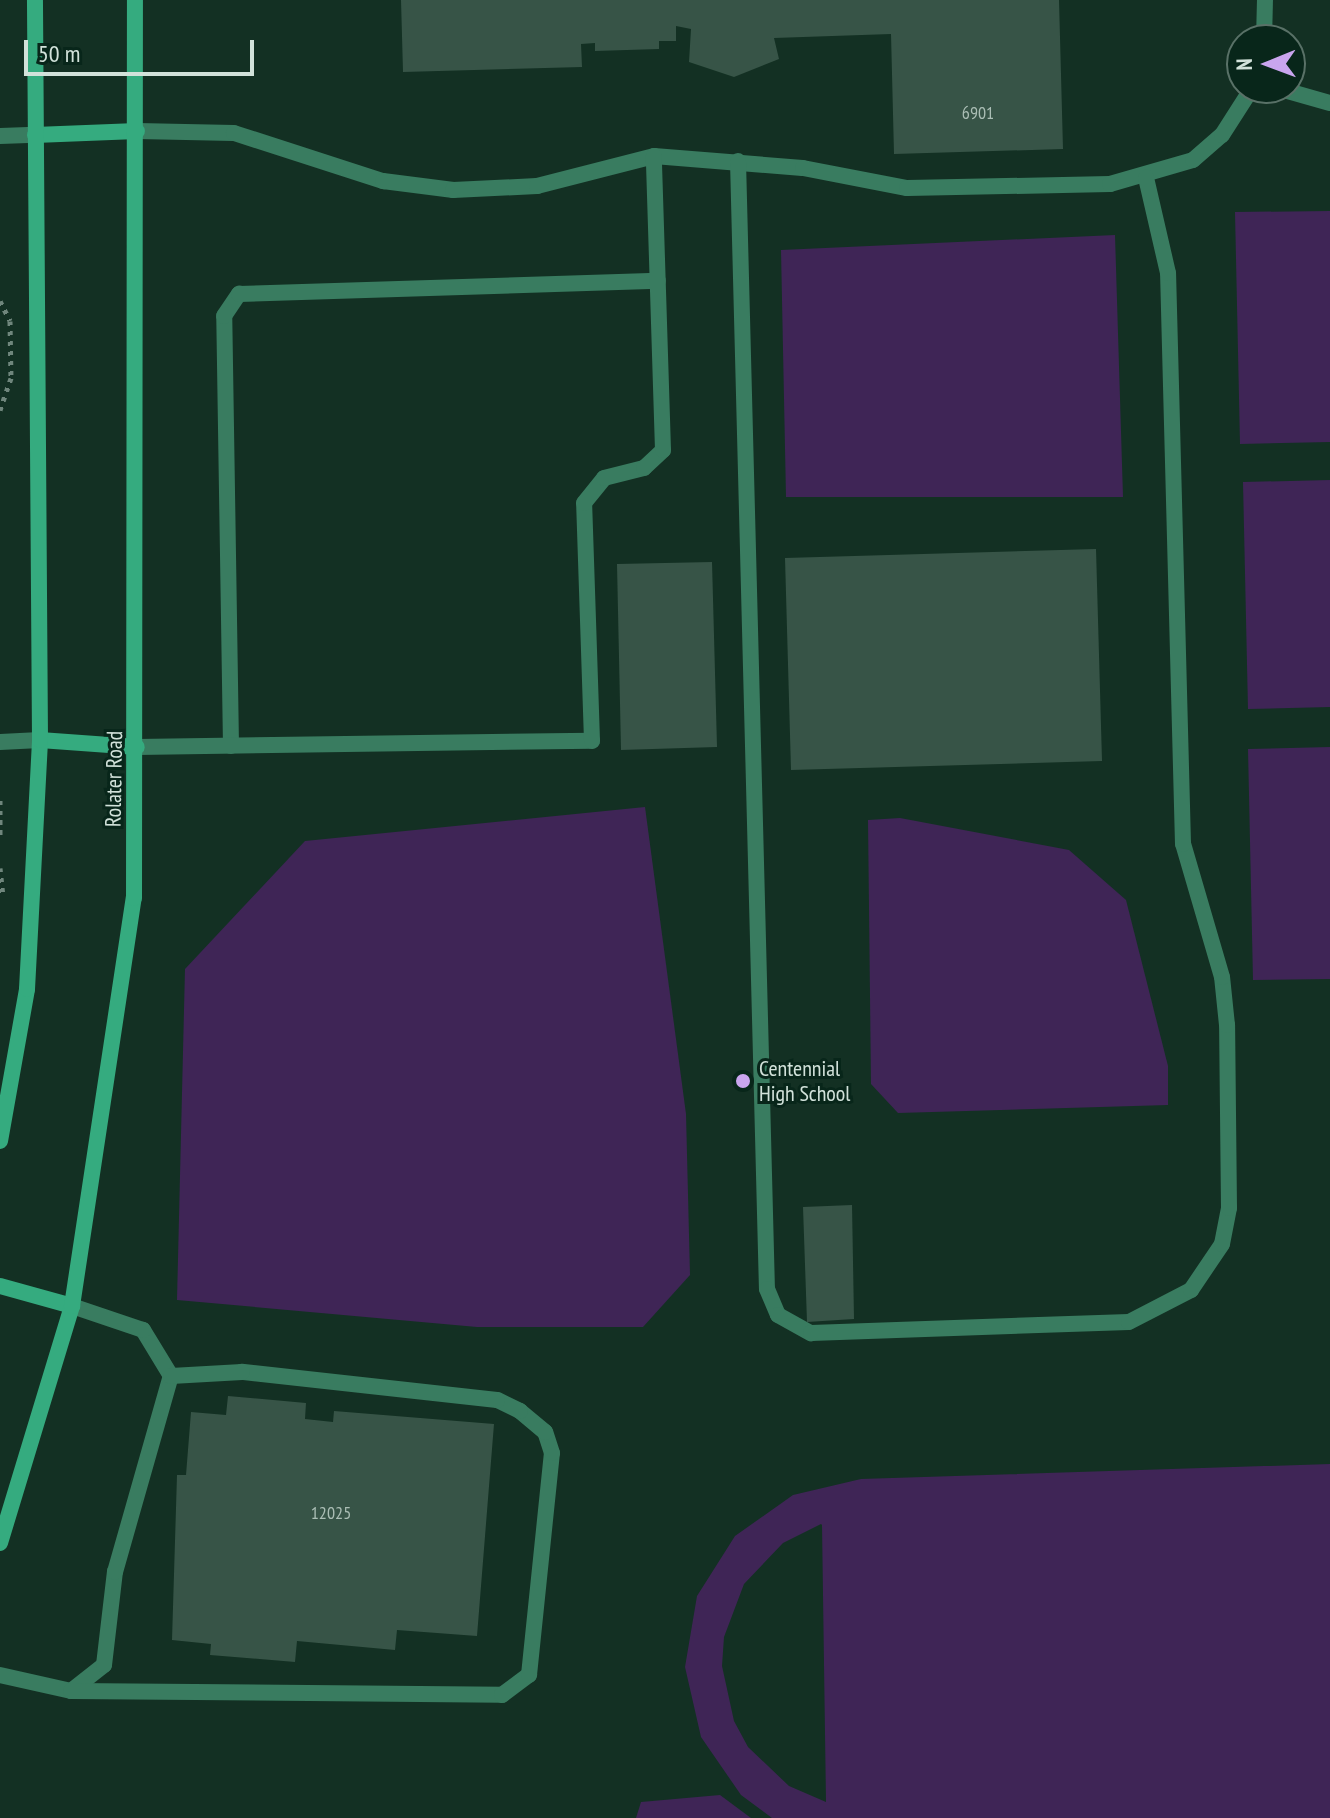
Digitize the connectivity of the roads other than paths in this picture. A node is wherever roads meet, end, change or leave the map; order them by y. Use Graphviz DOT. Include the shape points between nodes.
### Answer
graph roads {
  1 [pos="35,0"];
  2 [pos="135,0"];
  3 [pos="1265,0"];
  4 [pos="1264,24"];
  5 [pos="1306,96"];
  6 [pos="1330,103"];
  7 [pos="1240,104"];
  8 [pos="137,131"];
  9 [pos="35,135"];
  10 [pos="0,136"];
  11 [pos="654,156"];
  12 [pos="738,161"];
  13 [pos="1146,178"];
  14 [pos="658,281"];
  15 [pos="40,740"];
  16 [pos="0,742"];
  17 [pos="231,746"];
  18 [pos="137,747"];
  19 [pos="0,1141"];
  20 [pos="0,1286"];
  21 [pos="72,1306"];
  22 [pos="171,1376"];
  23 [pos="0,1543"];
  24 [pos="0,1675"];
  25 [pos="71,1691"];
  1 -- 9 [label="main road"];
  2 -- 8 [label="main road, Rolater Road"];
  3 -- 4 [label="lane"];
  5 -- 6 [label="lane"];
  7 -- 13 [label="lane" via="1205,152"];
  8 -- 9 [label="main road"];
  8 -- 11 [label="lane" via="234,133 383,181 453,190 537,186"];
  8 -- 18 [label="main road, Rolater Road"];
  9 -- 10 [label="lane"];
  9 -- 15 [label="main road"];
  11 -- 12 [label="lane"];
  11 -- 14 [label="lane"];
  12 -- 13 [label="lane" via="907,188"];
  12 -- 13 [label="lane" via="767,1289 778,1315 811,1333 1129,1322 1191,1290 1226,1229 1227,1025 1222,977 1183,844 1168,273"];
  14 -- 17 [label="lane" via="663,450 644,468 604,478 584,503 592,741"];
  14 -- 17 [label="lane" via="239,294 224,316"];
  15 -- 16 [label="lane"];
  15 -- 18 [label="main road"];
  15 -- 19 [label="main road" via="27,989"];
  17 -- 18 [label="lane"];
  18 -- 21 [label="main road, Rolater Road" via="134,898"];
  20 -- 21 [label="main road"];
  21 -- 22 [label="lane" via="143,1330"];
  21 -- 23 [label="main road, Rolater Road"];
  22 -- 25 [label="lane" via="115,1572 104,1665"];
  22 -- 25 [label="lane" via="242,1372 497,1400 520,1411 545,1432 552,1453 537,1646 529,1675 502,1695"];
  24 -- 25 [label="lane"];
}
